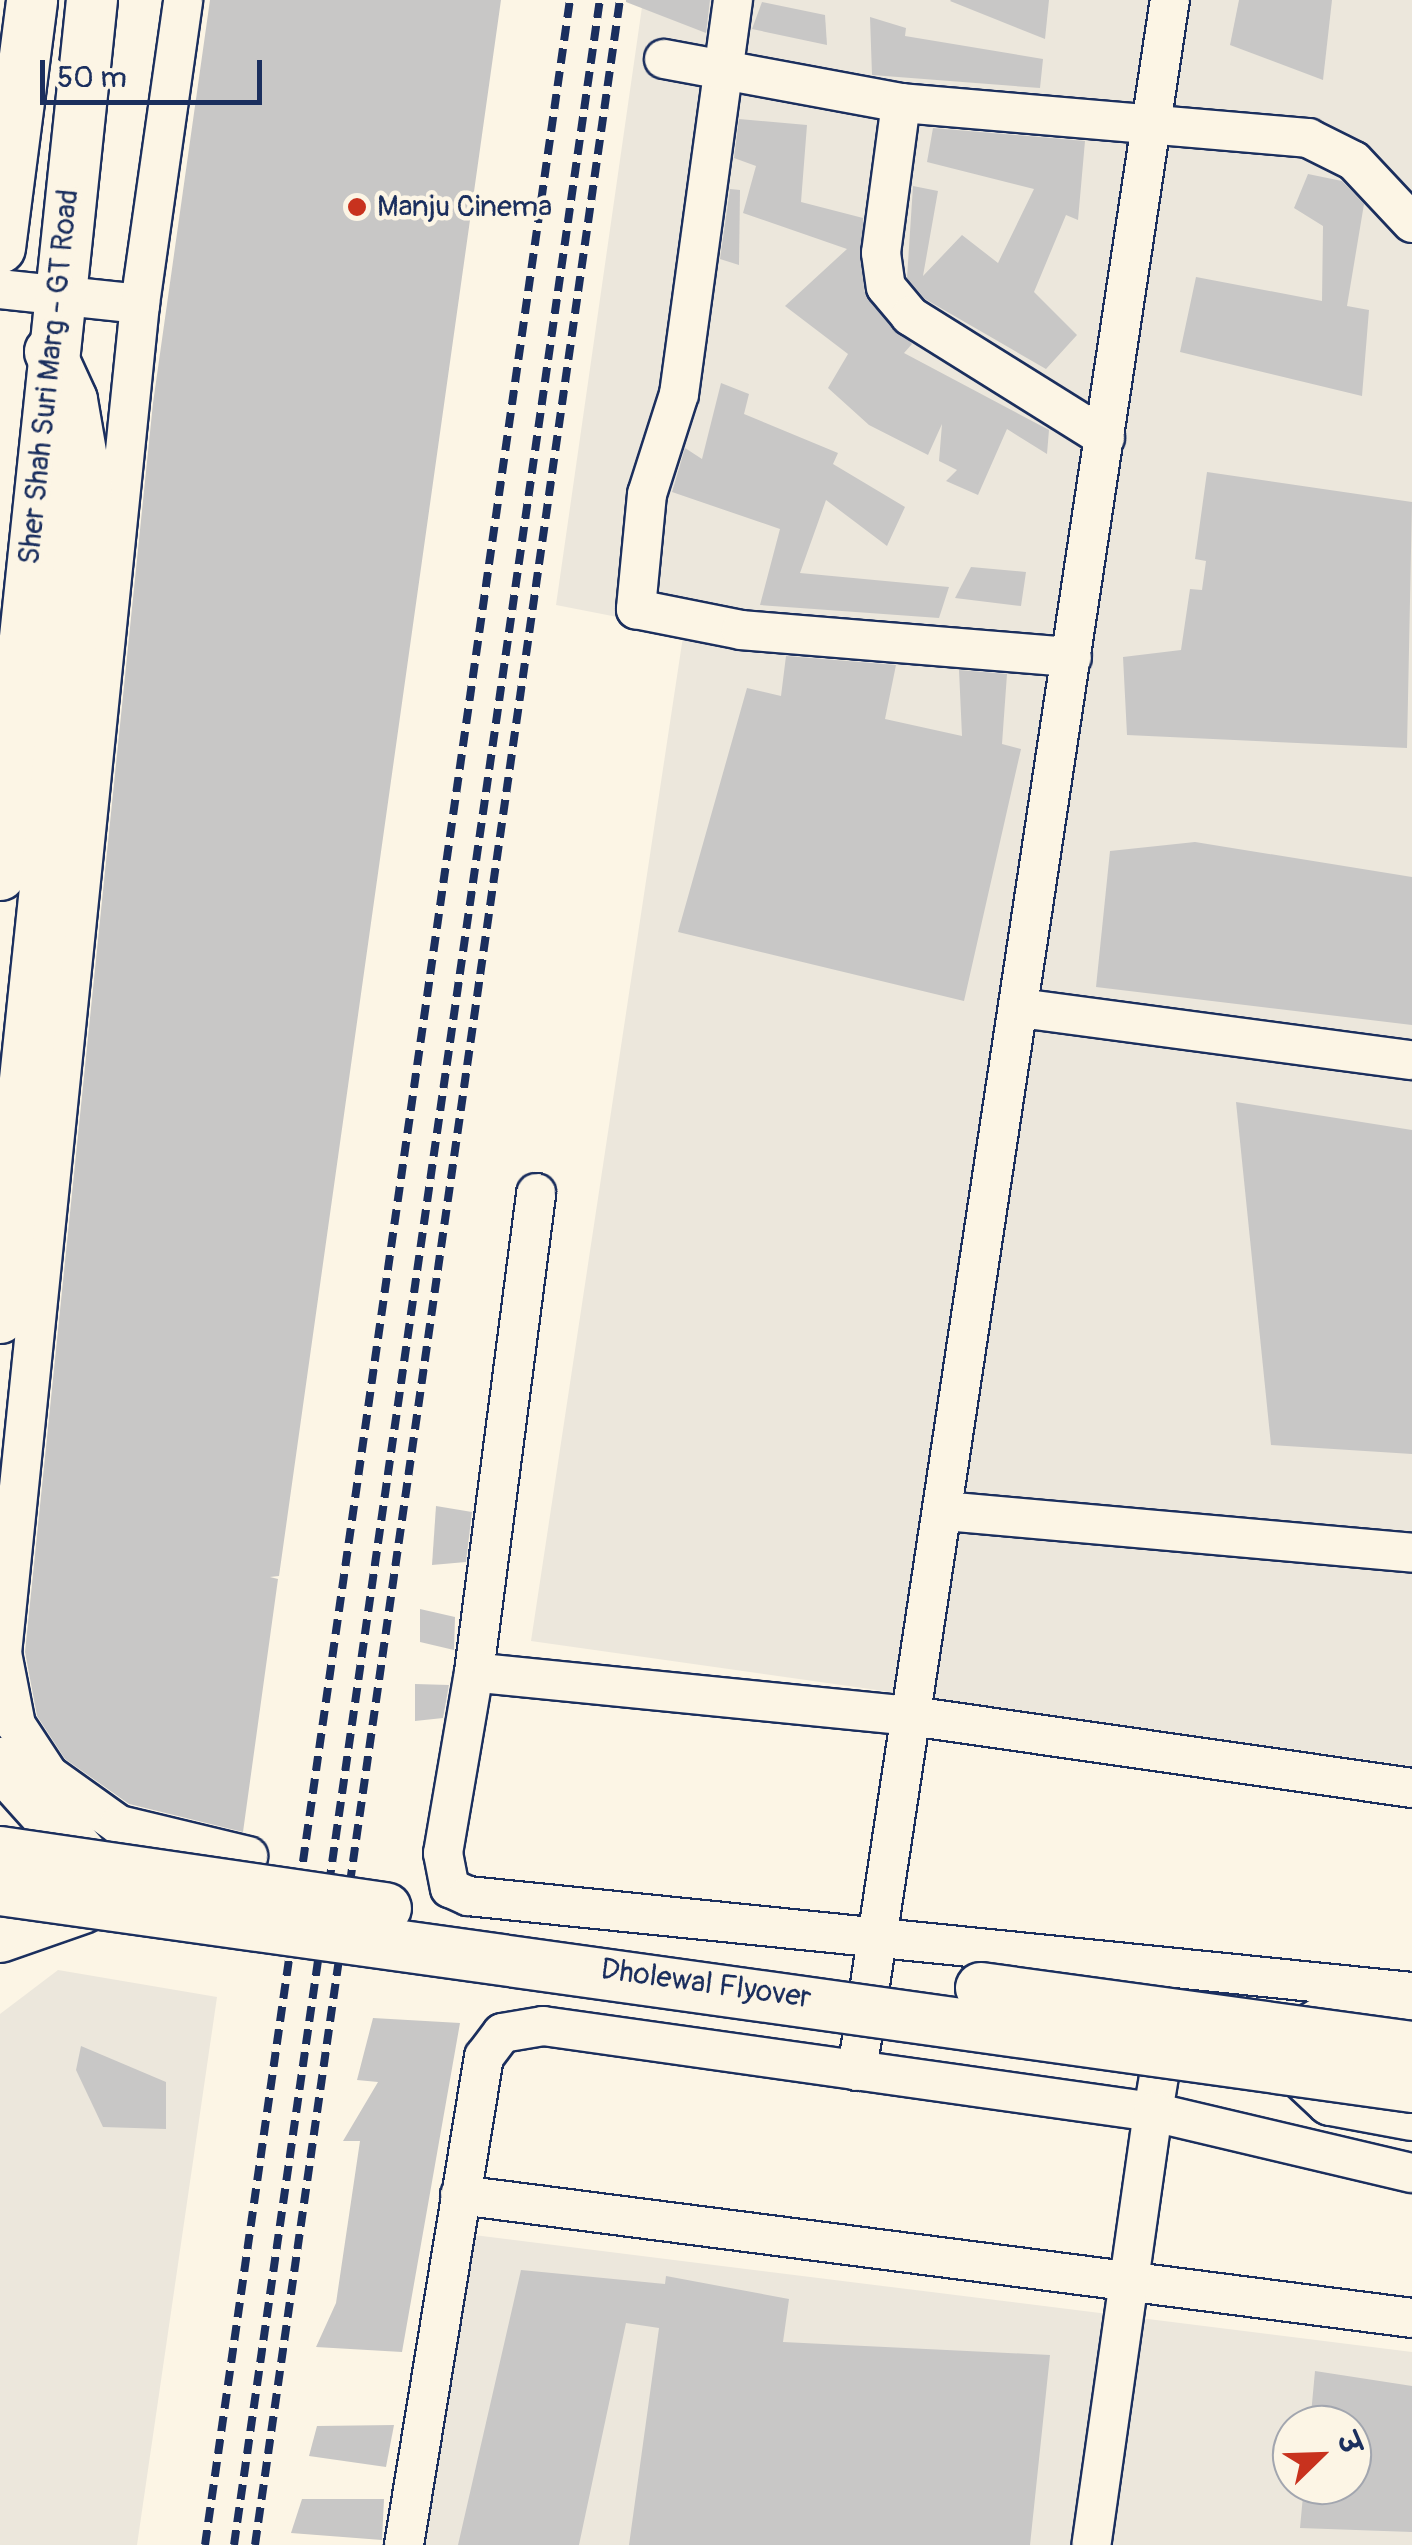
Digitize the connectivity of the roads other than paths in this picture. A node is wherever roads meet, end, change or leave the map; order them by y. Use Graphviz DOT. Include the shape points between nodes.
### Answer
graph roads {
  1 [pos="32,0"];
  2 [pos="92,0"];
  3 [pos="183,0"];
  4 [pos="732,0"];
  5 [pos="1170,0"];
  6 [pos="664,59"];
  7 [pos="724,66"];
  8 [pos="901,104"];
  9 [pos="1151,129"];
  10 [pos="1412,223"];
  11 [pos="0,248"];
  12 [pos="0,289"];
  13 [pos="56,296"];
  14 [pos="140,304"];
  15 [pos="50,352"];
  16 [pos="1104,438"];
  17 [pos="1072,658"];
  18 [pos="0,875"];
  19 [pos="1020,1008"];
  20 [pos="1412,1060"];
  21 [pos="536,1192"];
  22 [pos="0,1318"];
  23 [pos="945,1510"];
  24 [pos="1412,1553"];
  25 [pos="474,1672"];
  26 [pos="911,1716"];
  27 [pos="0,1763"];
  28 [pos="1412,1788"];
  29 [pos="0,1852"];
  30 [pos="248,1856"];
  31 [pos="89,1888"];
  32 [pos="0,1890"];
  33 [pos="0,1937"];
  34 [pos="877,1939"];
  35 [pos="1177,1972"];
  36 [pos="1412,1992"];
  37 [pos="1412,2019"];
  38 [pos="1412,2047"];
  39 [pos="1303,2051"];
  40 [pos="856,2071"];
  41 [pos="1412,2087"];
  42 [pos="1153,2112"];
  43 [pos="1412,2116"];
  44 [pos="1412,2173"];
  45 [pos="460,2195"];
  46 [pos="1128,2278"];
  47 [pos="1412,2318"];
  48 [pos="404,2545"];
  49 [pos="1091,2545"];
  1 -- 11 [label="main road, Sher Shah Suri Marg - GT Road"];
  2 -- 13 [label="main road, Sher Shah Suri Marg - GT Road"];
  3 -- 14 [label="street"];
  4 -- 7 [label="street"];
  5 -- 9 [label="street"];
  6 -- 7 [label="street"];
  7 -- 8 [label="street"];
  7 -- 17 [label="street" via="679,394 647,494 636,609 742,630"];
  8 -- 9 [label="street"];
  8 -- 16 [label="street" via="880,253 886,286 910,316"];
  9 -- 10 [label="street" via="1308,138 1354,161"];
  9 -- 16 [label="street"];
  12 -- 13 [label="street"];
  13 -- 14 [label="street"];
  13 -- 15 [label="main road, Sher Shah Suri Marg - GT Road"];
  14 -- 30 [label="street" via="2,1653 16,1725 50,1775 119,1825"];
  15 -- 18 [label="main road, Sher Shah Suri Marg - GT Road"];
  15 -- 22 [label="main road" via="72,400 86,487"];
  16 -- 17 [label="street"];
  17 -- 19 [label="street"];
  19 -- 20 [label="street"];
  19 -- 23 [label="street"];
  21 -- 25 [label="street"];
  23 -- 24 [label="street"];
  23 -- 26 [label="street"];
  25 -- 26 [label="street"];
  25 -- 34 [label="street" via="443,1854 445,1880 459,1894"];
  26 -- 28 [label="street"];
  26 -- 34 [label="street"];
  27 -- 31 [label="main road"];
  29 -- 31 [label="main road, Dholewal Flyover, bridge"];
  31 -- 32 [label="main road, Dholewal Flyover, bridge"];
  31 -- 33 [label="main road"];
  31 -- 39 [label="main road, Dholewal Flyover, bridge" via="491,1954"];
  34 -- 35 [label="street"];
  34 -- 40 [label="street"];
  35 -- 36 [label="street"];
  35 -- 42 [label="street"];
  37 -- 39 [label="main road" via="1344,2009"];
  38 -- 39 [label="main road, Dholewal Flyover, bridge"];
  39 -- 41 [label="main road, Dholewal Flyover, bridge"];
  39 -- 43 [label="main road" via="1331,2100"];
  40 -- 42 [label="street"];
  40 -- 45 [label="street" via="517,2028 484,2057"];
  42 -- 44 [label="street"];
  42 -- 46 [label="street"];
  45 -- 46 [label="street"];
  45 -- 48 [label="street"];
  46 -- 47 [label="street"];
  46 -- 49 [label="street"];
}
